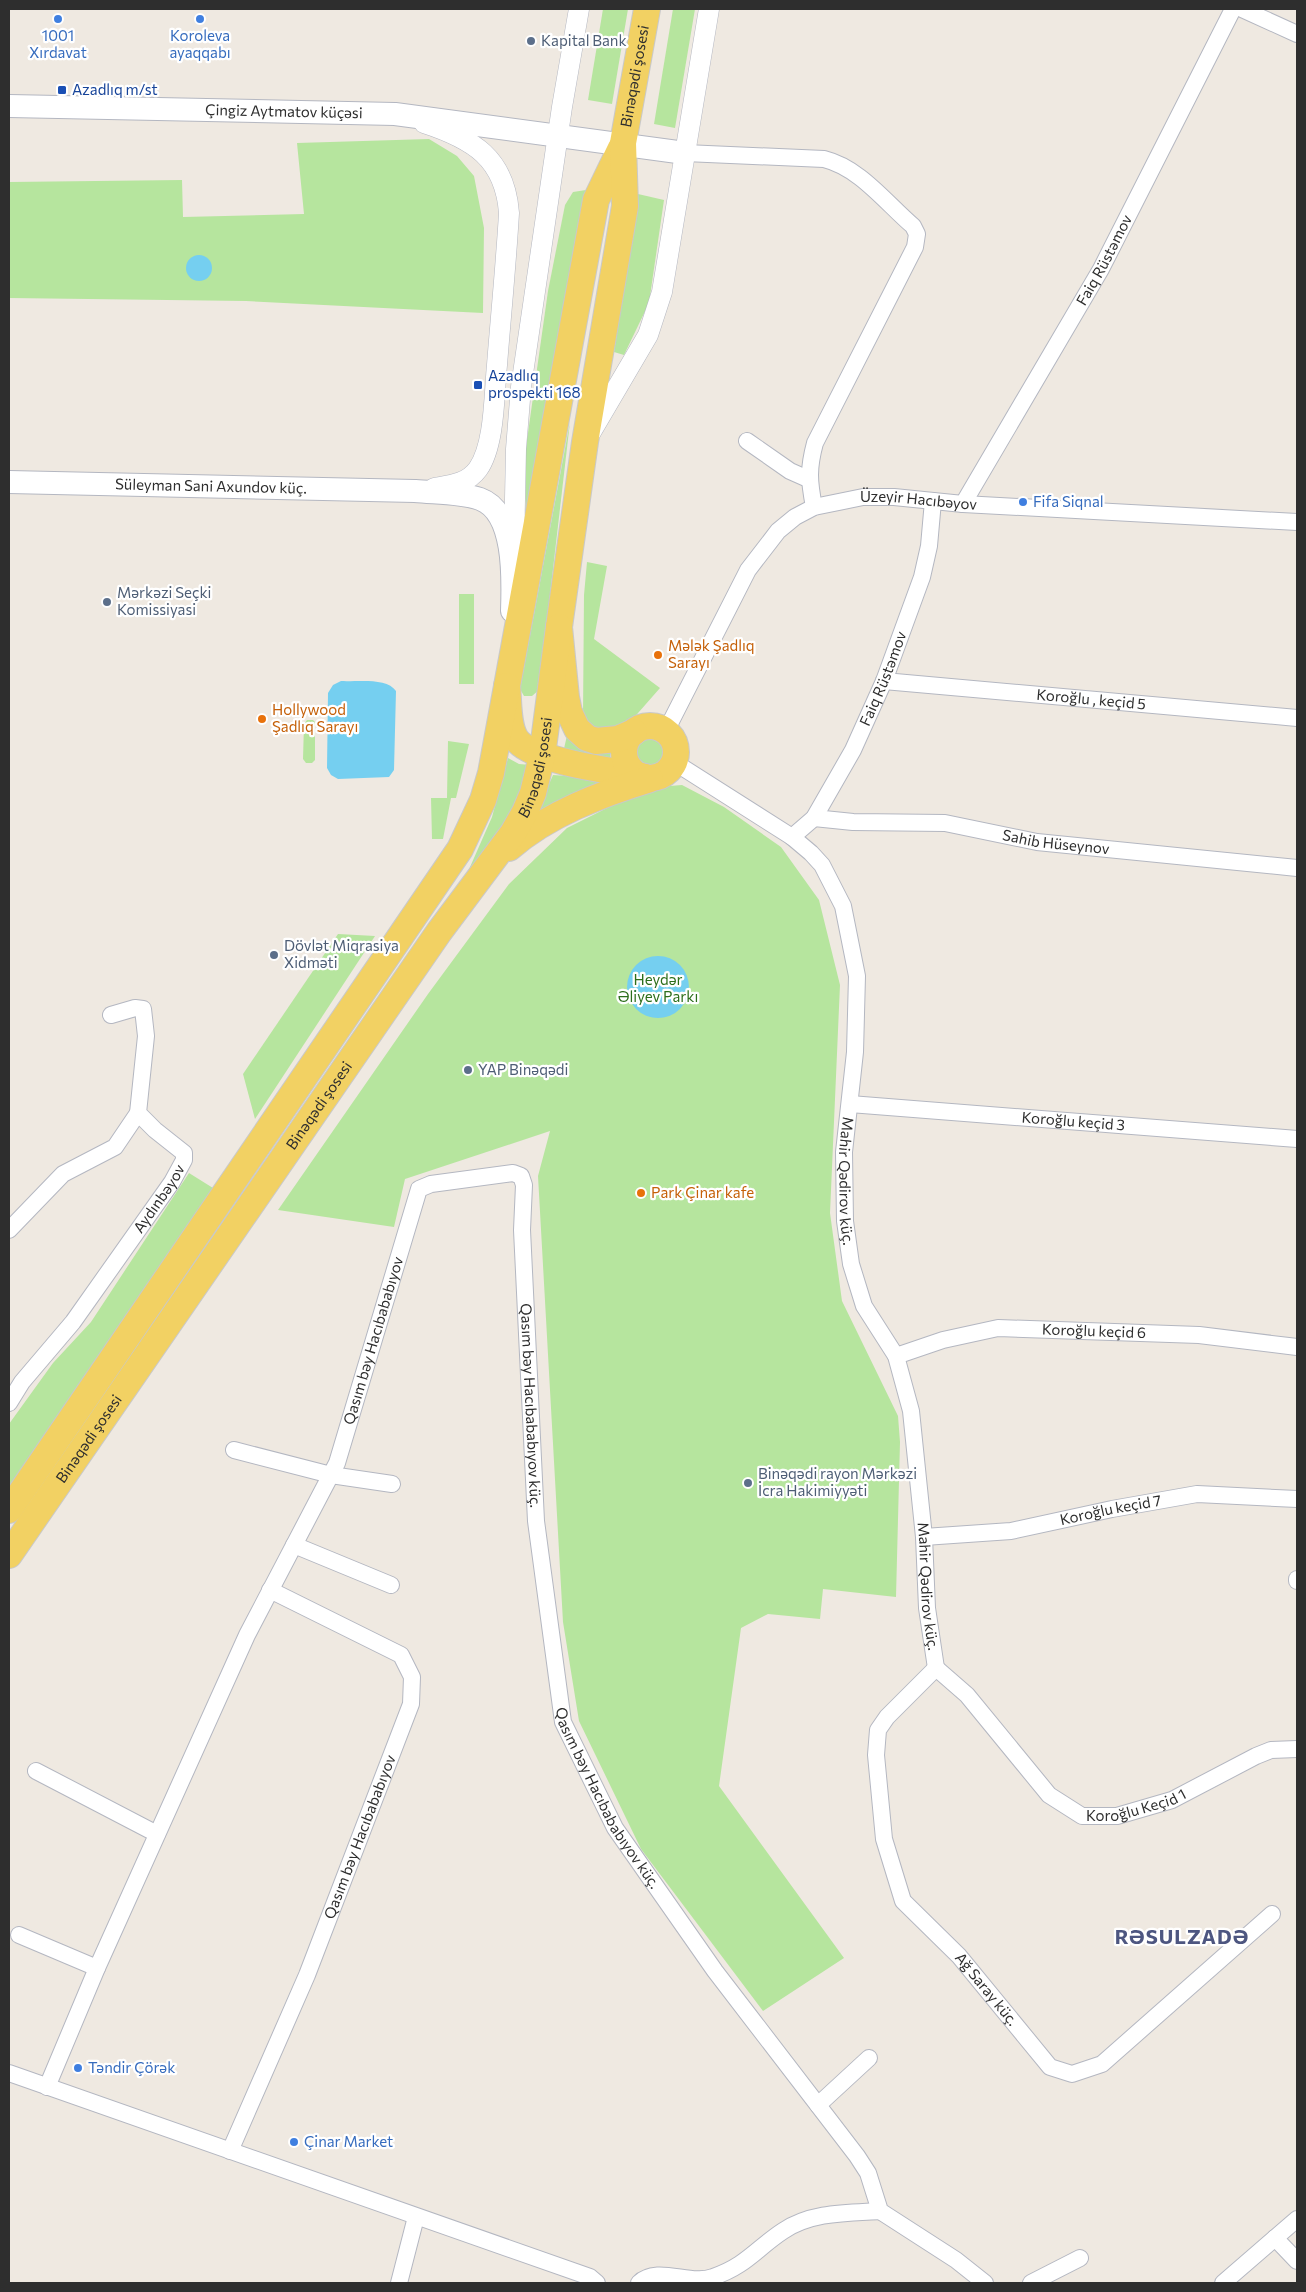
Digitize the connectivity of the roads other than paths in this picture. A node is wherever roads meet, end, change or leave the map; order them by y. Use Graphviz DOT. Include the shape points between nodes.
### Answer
graph roads {
  1 [pos="579,9"];
  2 [pos="647,9"];
  3 [pos="709,9"];
  4 [pos="1233,9"];
  5 [pos="1242,9"];
  6 [pos="1297,34"];
  7 [pos="9,106"];
  8 [pos="395,114"];
  9 [pos="558,135"];
  10 [pos="623,143"];
  11 [pos="685,153"];
  12 [pos="748,441"];
  13 [pos="585,442"];
  14 [pos="808,479"];
  15 [pos="9,482"];
  16 [pos="415,491"];
  17 [pos="934,501"];
  18 [pos="963,504"];
  19 [pos="814,507"];
  20 [pos="1297,522"];
  21 [pos="513,566"];
  22 [pos="559,627"];
  23 [pos="509,675"];
  24 [pos="884,681"];
  25 [pos="1297,718"];
  26 [pos="666,731"];
  27 [pos="634,732"];
  28 [pos="542,756"];
  29 [pos="658,772"];
  30 [pos="814,818"];
  31 [pos="792,837"];
  32 [pos="492,864"];
  33 [pos="1297,868"];
  34 [pos="111,1014"];
  35 [pos="850,1104"];
  36 [pos="138,1113"];
  37 [pos="1297,1139"];
  38 [pos="524,1185"];
  39 [pos="9,1230"];
  40 [pos="1297,1347"];
  41 [pos="896,1356"];
  42 [pos="9,1403"];
  43 [pos="234,1450"];
  44 [pos="331,1475"];
  45 [pos="392,1484"];
  46 [pos="1297,1499"];
  47 [pos="9,1510"];
  48 [pos="924,1537"];
  49 [pos="294,1545"];
  50 [pos="9,1555"];
  51 [pos="391,1585"];
  52 [pos="270,1590"];
  53 [pos="936,1668"];
  54 [pos="1297,1749"];
  55 [pos="36,1771"];
  56 [pos="157,1834"];
  57 [pos="1272,1914"];
  58 [pos="19,1935"];
  59 [pos="97,1968"];
  60 [pos="869,2058"];
  61 [pos="9,2073"];
  62 [pos="47,2087"];
  63 [pos="818,2105"];
  64 [pos="230,2151"];
  65 [pos="880,2211"];
  66 [pos="416,2217"];
  67 [pos="1297,2219"];
  68 [pos="1275,2238"];
  69 [pos="1080,2258"];
  70 [pos="1297,2261"];
  71 [pos="399,2283"];
  72 [pos="597,2283"];
  73 [pos="639,2283"];
  74 [pos="985,2283"];
  75 [pos="1031,2283"];
  76 [pos="1222,2283"];
  1 -- 9 [label="street"];
  2 -- 10 [label="main road, Binəqədi şosesi"];
  3 -- 11 [label="street"];
  4 -- 18 [label="street, Faiq Rüstəmov" via="1101,269"];
  5 -- 6 [label="street"];
  7 -- 8 [label="main road, Çingiz Aytmatov küçəsi"];
  8 -- 9 [label="main road, Çingiz Aytmatov küçəsi"];
  8 -- 16 [label="street" via="464,138 496,165 508,192 509,213 491,422 485,457 468,479 455,485"];
  9 -- 10 [label="main road, Çingiz Aytmatov küçəsi"];
  9 -- 21 [label="street" via="521,387"];
  10 -- 11 [label="main road, Çingiz Aytmatov küçəsi"];
  10 -- 13 [label="main road" via="625,206"];
  10 -- 23 [label="main road, Binəqədi şosesi" via="596,200"];
  11 -- 13 [label="street" via="655,317 648,335"];
  11 -- 14 [label="street" via="837,162 853,172 913,226 917,234 915,247 815,444"];
  12 -- 14 [label="street" via="790,471"];
  13 -- 22 [label="main road"];
  14 -- 19 [label="street"];
  15 -- 16 [label="main road, Süleyman Sani Axundov küç."];
  16 -- 21 [label="main road, Süleyman Sani Axundov küç." via="470,496 491,506 507,537"];
  17 -- 18 [label="street, Üzeyir Hacıbəyov"];
  17 -- 19 [label="street, Üzeyir Hacıbəyov" via="863,497"];
  17 -- 24 [label="street, Faiq Rüstəmov" via="922,577"];
  18 -- 20 [label="street, Üzeyir Hacıbəyov"];
  19 -- 26 [label="street, Üzeyir Hacıbəyov" via="794,517 778,531 748,570"];
  21 -- 23 [label="main road, Süleyman Sani Axundov küç."];
  22 -- 27 [label="main road" via="566,697 577,729 596,741 618,739"];
  22 -- 28 [label="main road, Binəqədi şosesi"];
  23 -- 28 [label="main road" via="512,731 517,741"];
  23 -- 47 [label="main road, Binəqədi şosesi" via="491,773 483,800 460,849"];
  24 -- 25 [label="street, Koroğlu , keçid 5"];
  24 -- 30 [label="street, Faiq Rüstəmov" via="853,750"];
  26 -- 27 [label="main road" via="650,725"];
  26 -- 29 [label="main road" via="676,745"];
  27 -- 29 [label="main road" via="627,740 625,758 630,768"];
  28 -- 29 [label="main road"];
  28 -- 32 [label="main road, Binəqədi şosesi" via="525,812"];
  29 -- 31 [label="street, Mahir Qədirov küç."];
  29 -- 32 [label="main road" via="556,817 519,840"];
  30 -- 31 [label="street, Faiq Rüstəmov"];
  30 -- 33 [label="street, Sahib Hüseynov" via="945,823 1038,842"];
  31 -- 35 [label="street, Mahir Qədirov küç." via="822,865 844,906 851,938 857,976"];
  32 -- 50 [label="main road, Binəqədi şosesi" via="434,940"];
  34 -- 36 [label="street" via="143,1009 146,1036"];
  35 -- 37 [label="street, Koroğlu keçid 3"];
  35 -- 41 [label="street, Mahir Qədirov küç." via="844,1152 844,1221 851,1264 864,1306"];
  36 -- 39 [label="street" via="115,1147 63,1174"];
  36 -- 42 [label="street, Aydınbəyov" via="184,1153 184,1160 172,1182 72,1322"];
  38 -- 44 [label="street, Qasım bəy Hacıbababıyov" via="521,1176 513,1173 431,1184 419,1189"];
  38 -- 63 [label="street, Qasım bəy Hacıbababıyov küç." via="522,1230 536,1521 563,1722 615,1828 715,1971"];
  40 -- 41 [label="street, Koroğlu keçid 6" via="1199,1335 998,1328 943,1340"];
  41 -- 48 [label="street, Mahir Qədirov küç." via="911,1411"];
  43 -- 44 [label="street"];
  44 -- 45 [label="street"];
  44 -- 49 [label="street, Qasım bəy Hacıbababıyov"];
  46 -- 48 [label="street, Koroğlu keçid 7" via="1197,1494 1011,1530"];
  48 -- 53 [label="street, Mahir Qədirov küç." via="927,1608"];
  49 -- 51 [label="street"];
  49 -- 52 [label="street, Qasım bəy Hacıbababıyov"];
  52 -- 56 [label="street, Qasım bəy Hacıbababıyov"];
  52 -- 64 [label="street, Qasım bəy Hacıbababıyov" via="401,1655 412,1677 411,1704 307,1975"];
  53 -- 54 [label="street, Koroğlu Keçid 1" via="968,1695 1049,1795 1082,1816 1117,1816 1172,1800 1256,1756 1271,1750"];
  53 -- 57 [label="street, Ağ Saray küç." via="878,1730 876,1755 884,1839 903,1902 959,1956 1050,2067 1072,2074 1102,2064"];
  55 -- 56 [label="street"];
  56 -- 59 [label="street, Qasım bəy Hacıbababıyov"];
  58 -- 59 [label="street"];
  59 -- 62 [label="street, Qasım bəy Hacıbababıyov"];
  60 -- 63 [label="street"];
  61 -- 62 [label="street"];
  62 -- 64 [label="street"];
  63 -- 65 [label="street, Qasım bəy Hacıbababıyov küç." via="868,2173"];
  64 -- 66 [label="street"];
  65 -- 73 [label="street" via="828,2215 795,2224 742,2265 711,2278 694,2280 657,2276 644,2278"];
  65 -- 74 [label="street" via="956,2260"];
  66 -- 71 [label="street"];
  66 -- 72 [label="street" via="590,2276"];
  67 -- 68 [label="street"];
  68 -- 70 [label="street"];
  68 -- 76 [label="street"];
  69 -- 75 [label="street"];
}
